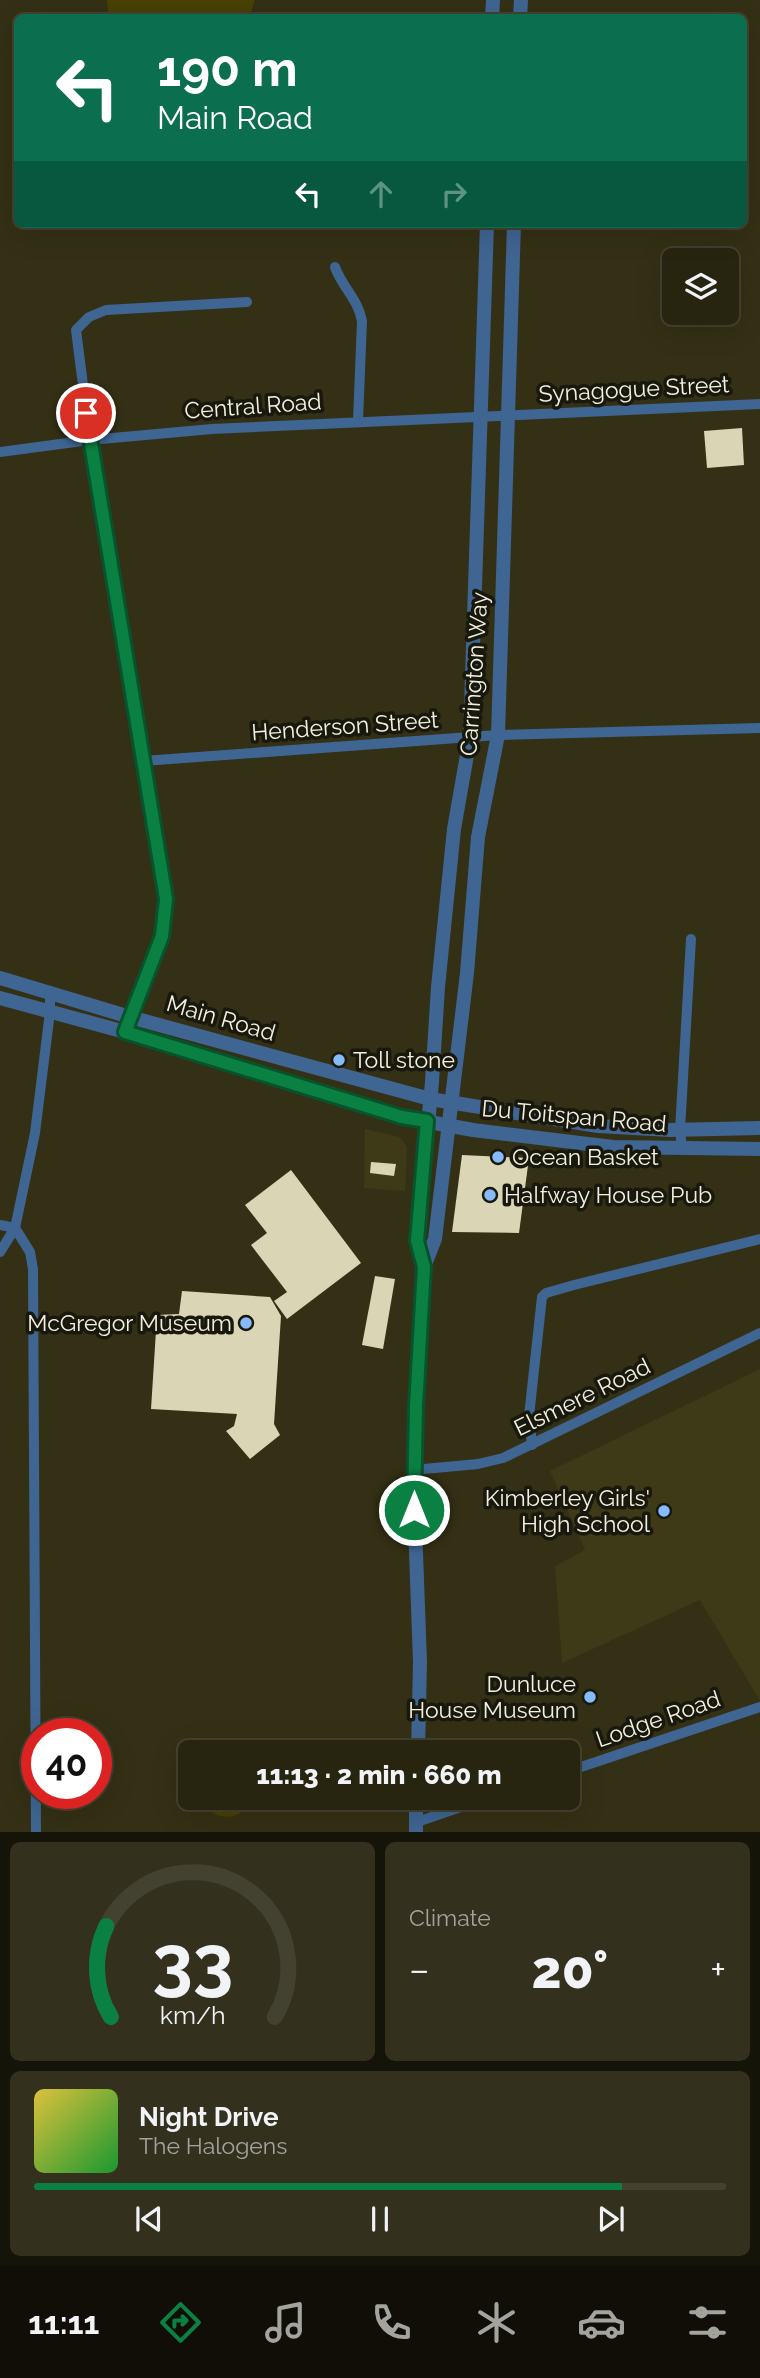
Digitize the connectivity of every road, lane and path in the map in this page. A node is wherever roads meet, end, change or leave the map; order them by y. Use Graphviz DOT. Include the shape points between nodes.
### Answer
graph roads {
  1 [pos="487,228"];
  2 [pos="514,228"];
  3 [pos="335,267"];
  4 [pos="247,302"];
  5 [pos="760,404"];
  6 [pos="509,416"];
  7 [pos="482,417"];
  8 [pos="358,421"];
  9 [pos="90,440"];
  10 [pos="0,452"];
  11 [pos="760,727"];
  12 [pos="498,736"];
  13 [pos="470,738"];
  14 [pos="143,761"];
  15 [pos="691,939"];
  16 [pos="0,978"];
  17 [pos="50,991"];
  18 [pos="0,998"];
  19 [pos="50,1012"];
  20 [pos="131,1017"];
  21 [pos="125,1032"];
  22 [pos="430,1099"];
  23 [pos="450,1102"];
  24 [pos="427,1121"];
  25 [pos="448,1125"];
  26 [pos="760,1128"];
  27 [pos="680,1130"];
  28 [pos="682,1148"];
  29 [pos="760,1149"];
  30 [pos="0,1225"];
  31 [pos="15,1228"];
  32 [pos="760,1239"];
  33 [pos="0,1252"];
  34 [pos="424,1267"];
  35 [pos="760,1334"];
  36 [pos="532,1445"];
  37 [pos="414,1470"];
  38 [pos="760,1707"];
  39 [pos="418,1740"];
  40 [pos="580,1767"];
  41 [pos="458,1810"];
  42 [pos="416,1827"];
  43 [pos="36,1832"];
  1 -- 7 [label="street, Carrington Way"];
  2 -- 6 [label="street, Carrington Way"];
  3 -- 8 [label="street" via="362,321"];
  4 -- 9 [label="street" via="106,310 82,321 76,330"];
  5 -- 6 [label="street, Synagogue Street"];
  6 -- 7 [label="street, Central Road"];
  6 -- 12 [label="street, Carrington Way"];
  7 -- 8 [label="street, Central Road"];
  7 -- 13 [label="street, Carrington Way"];
  8 -- 9 [label="street, Central Road"];
  9 -- 10 [label="street, Central Road"];
  9 -- 14 [label="street"];
  11 -- 12 [label="street, Henderson Street"];
  12 -- 13 [label="street, Henderson Street"];
  12 -- 23 [label="street, Carrington Way" via="478,837"];
  13 -- 14 [label="street, Henderson Street"];
  13 -- 22 [label="street, Carrington Way" via="454,829"];
  14 -- 20 [label="street" via="166,899 162,936"];
  15 -- 27 [label="street"];
  16 -- 17 [label="street, Main Road"];
  17 -- 19 [label="street"];
  17 -- 20 [label="street, Main Road"];
  18 -- 19 [label="street, Main Road"];
  19 -- 21 [label="street, Main Road"];
  19 -- 31 [label="street" via="35,1133"];
  20 -- 21 [label="street"];
  20 -- 22 [label="street, Main Road"];
  21 -- 24 [label="street, Main Road"];
  22 -- 23 [label="street, Du Toitspan Road"];
  22 -- 24 [label="street, Carrington Way"];
  23 -- 25 [label="street, Carrington Way"];
  23 -- 27 [label="street, Du Toitspan Road" via="598,1126"];
  24 -- 25 [label="street, Du Toitspan Road"];
  24 -- 34 [label="street, Carrington Way" via="417,1241"];
  25 -- 28 [label="street, Du Toitspan Road" via="613,1147"];
  25 -- 34 [label="street, Carrington Way" via="435,1239"];
  26 -- 27 [label="street, Du Toitspan Road"];
  27 -- 28 [label="street"];
  28 -- 29 [label="street, Du Toitspan Road"];
  30 -- 31 [label="street"];
  31 -- 33 [label="street"];
  31 -- 43 [label="street" via="30,1252 33,1269"];
  32 -- 36 [label="street" via="546,1293 529,1416"];
  34 -- 37 [label="street"];
  35 -- 36 [label="street, Elsmere Road"];
  36 -- 37 [label="street, Elsmere Road" via="492,1462"];
  37 -- 39 [label="street"];
  38 -- 40 [label="street, Lodge Road"];
  41 -- 42 [label="street"];
}
